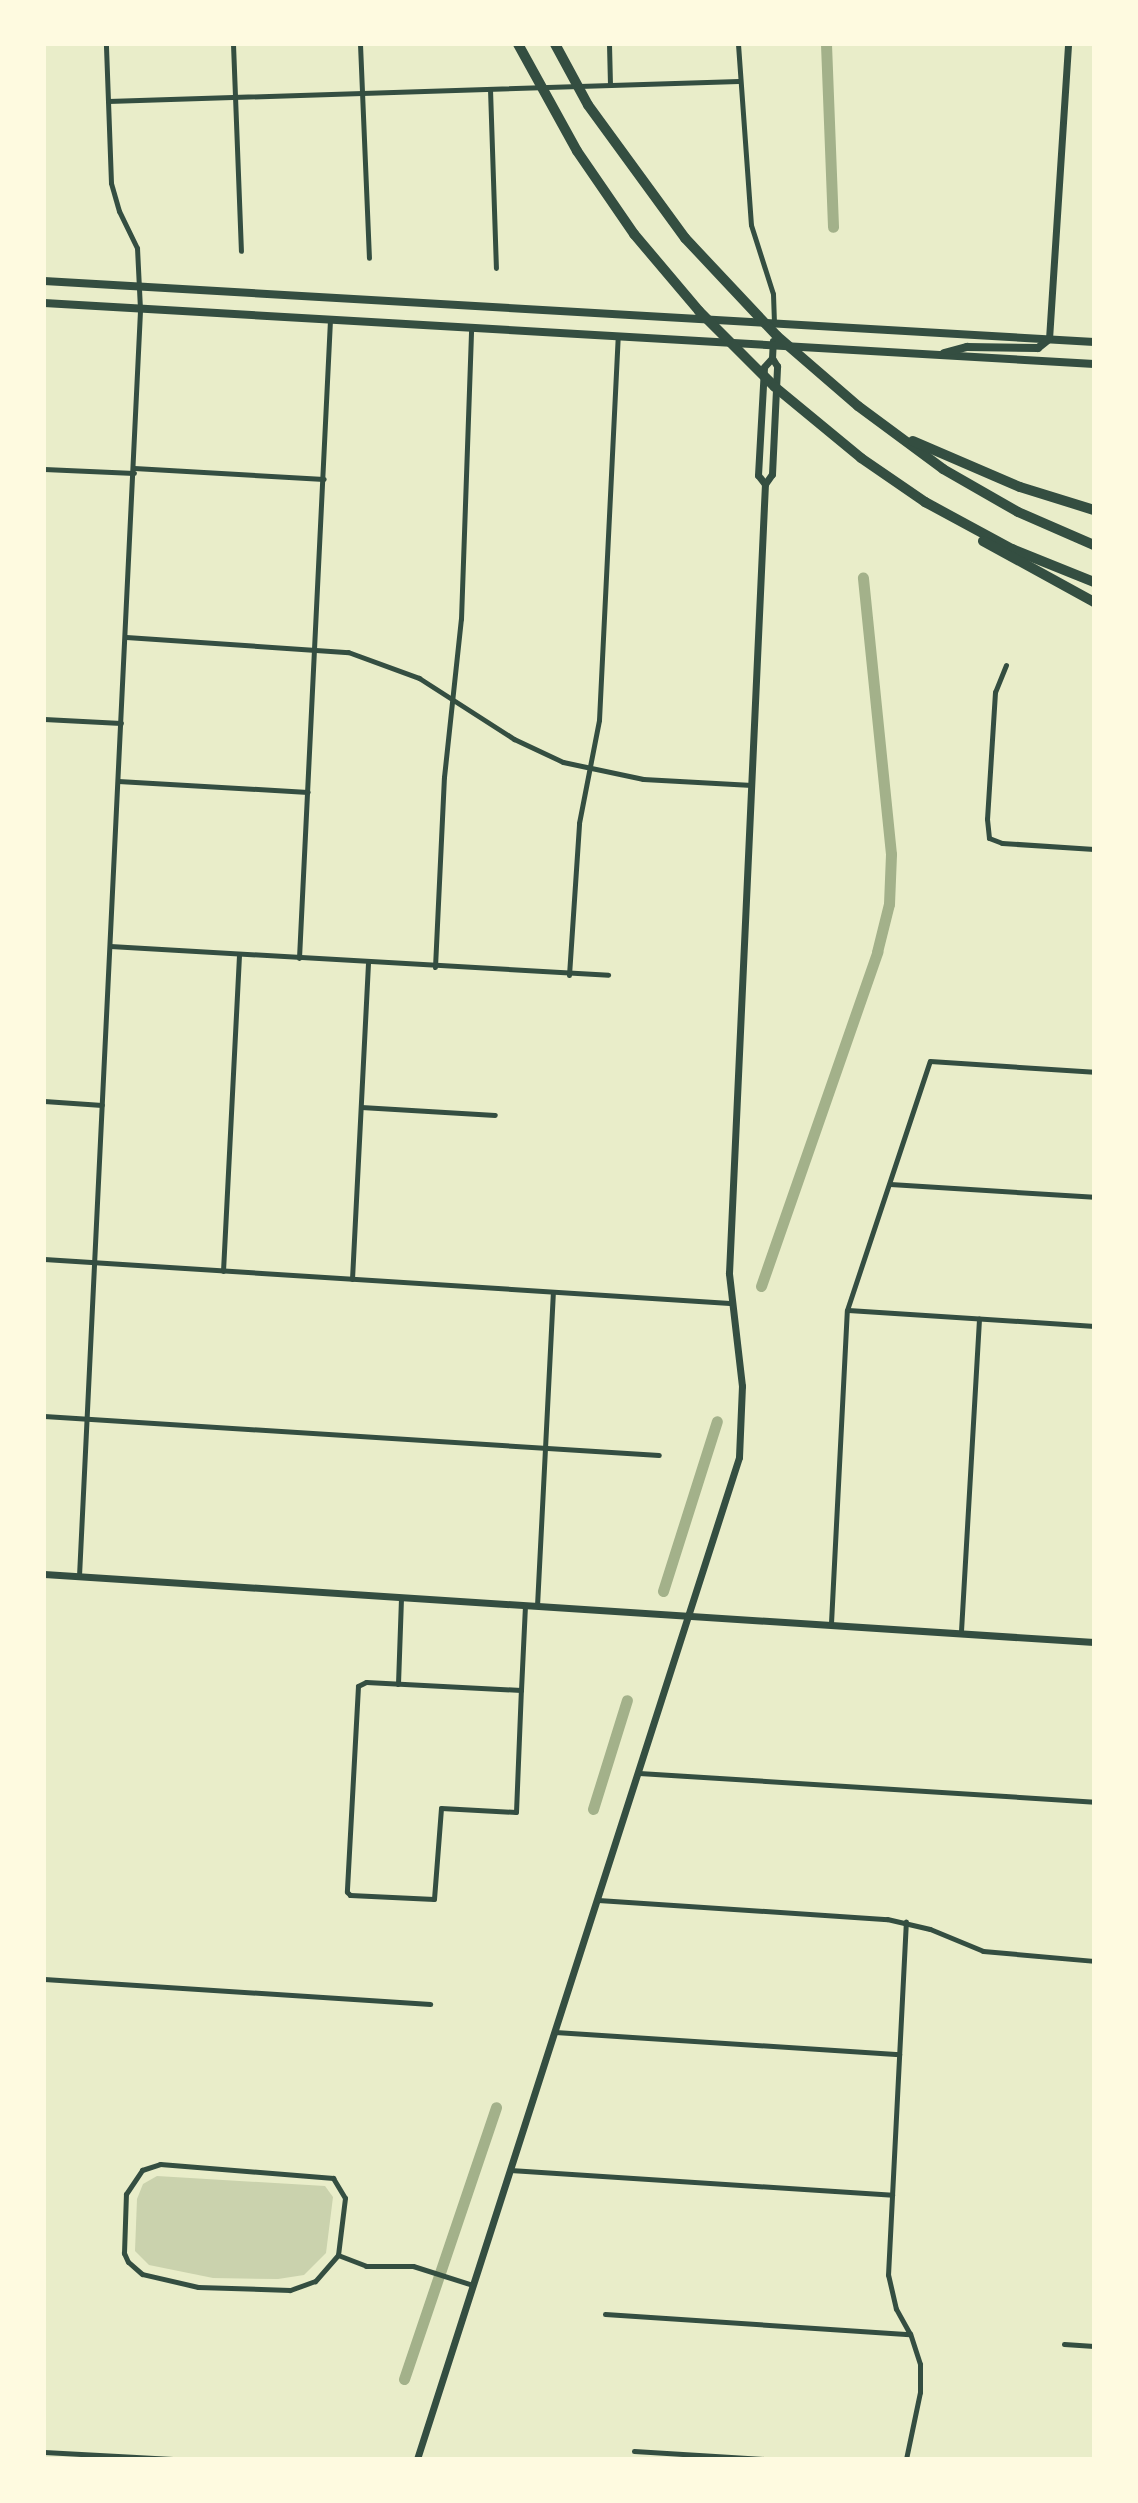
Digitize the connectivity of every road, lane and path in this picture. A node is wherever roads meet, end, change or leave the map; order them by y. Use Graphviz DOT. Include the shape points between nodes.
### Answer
graph roads {
  1 [pos="106,44"];
  2 [pos="233,44"];
  3 [pos="360,44"];
  4 [pos="518,44"];
  5 [pos="555,44"];
  6 [pos="609,44"];
  7 [pos="738,44"];
  8 [pos="1068,44"];
  9 [pos="739,81"];
  10 [pos="610,85"];
  11 [pos="490,89"];
  12 [pos="362,93"];
  13 [pos="235,97"];
  14 [pos="108,101"];
  15 [pos="241,251"];
  16 [pos="369,258"];
  17 [pos="496,268"];
  18 [pos="44,281"];
  19 [pos="139,291"];
  20 [pos="44,303"];
  21 [pos="140,309"];
  22 [pos="330,319"];
  23 [pos="774,323"];
  24 [pos="472,328"];
  25 [pos="618,337"];
  26 [pos="1049,339"];
  27 [pos="1094,342"];
  28 [pos="773,346"];
  29 [pos="935,355"];
  30 [pos="772,358"];
  31 [pos="1094,364"];
  32 [pos="892,431"];
  33 [pos="44,469"];
  34 [pos="134,471"];
  35 [pos="324,479"];
  36 [pos="765,484"];
  37 [pos="925,502"];
  38 [pos="1094,510"];
  39 [pos="1094,545"];
  40 [pos="1094,582"];
  41 [pos="1094,602"];
  42 [pos="126,637"];
  43 [pos="315,648"];
  44 [pos="1006,665"];
  45 [pos="452,699"];
  46 [pos="44,719"];
  47 [pos="121,723"];
  48 [pos="590,770"];
  49 [pos="118,781"];
  50 [pos="753,786"];
  51 [pos="308,792"];
  52 [pos="1094,849"];
  53 [pos="110,946"];
  54 [pos="239,954"];
  55 [pos="299,958"];
  56 [pos="368,963"];
  57 [pos="435,967"];
  58 [pos="569,975"];
  59 [pos="608,975"];
  60 [pos="1094,1072"];
  61 [pos="44,1101"];
  62 [pos="102,1105"];
  63 [pos="361,1107"];
  64 [pos="495,1115"];
  65 [pos="890,1184"];
  66 [pos="1094,1197"];
  67 [pos="44,1259"];
  68 [pos="94,1263"];
  69 [pos="223,1271"];
  70 [pos="352,1279"];
  71 [pos="553,1292"];
  72 [pos="730,1303"];
  73 [pos="847,1310"];
  74 [pos="979,1319"];
  75 [pos="1094,1326"];
  76 [pos="44,1416"];
  77 [pos="86,1418"];
  78 [pos="545,1448"];
  79 [pos="659,1455"];
  80 [pos="44,1574"];
  81 [pos="79,1576"];
  82 [pos="401,1596"];
  83 [pos="525,1606"];
  84 [pos="537,1606"];
  85 [pos="690,1615"];
  86 [pos="831,1623"];
  87 [pos="961,1631"];
  88 [pos="1094,1642"];
  89 [pos="398,1684"];
  90 [pos="521,1690"];
  91 [pos="639,1773"];
  92 [pos="1094,1802"];
  93 [pos="598,1900"];
  94 [pos="906,1921"];
  95 [pos="1094,1961"];
  96 [pos="44,1979"];
  97 [pos="430,2004"];
  98 [pos="555,2032"];
  99 [pos="899,2054"];
  100 [pos="510,2170"];
  101 [pos="892,2195"];
  102 [pos="338,2255"];
  103 [pos="473,2285"];
  104 [pos="605,2314"];
  105 [pos="910,2334"];
  106 [pos="1064,2344"];
  107 [pos="1094,2346"];
  108 [pos="634,2451"];
  109 [pos="44,2452"];
  110 [pos="173,2459"];
  111 [pos="417,2459"];
  112 [pos="764,2459"];
  113 [pos="906,2459"];
  1 -- 14 [label="street"];
  2 -- 13 [label="street"];
  3 -- 12 [label="street"];
  4 -- 37 [label="highway" via="634,234 721,335 833,436"];
  5 -- 32 [label="highway" via="588,105 685,238 777,336"];
  6 -- 10 [label="street"];
  7 -- 9 [label="street"];
  8 -- 26 [label="street"];
  9 -- 10 [label="street"];
  9 -- 23 [label="street" via="753,239 773,294"];
  10 -- 11 [label="street"];
  11 -- 12 [label="street"];
  11 -- 17 [label="street"];
  12 -- 13 [label="street"];
  12 -- 16 [label="street"];
  13 -- 14 [label="street"];
  13 -- 15 [label="street"];
  14 -- 19 [label="street" via="111,183 137,248"];
  18 -- 19 [label="main road"];
  19 -- 21 [label="street"];
  19 -- 23 [label="main road"];
  20 -- 21 [label="main road"];
  21 -- 22 [label="main road"];
  21 -- 34 [label="street"];
  22 -- 24 [label="main road"];
  22 -- 35 [label="street"];
  23 -- 26 [label="main road"];
  23 -- 28 [label="street"];
  24 -- 25 [label="main road"];
  24 -- 45 [label="street" via="461,619"];
  25 -- 28 [label="main road"];
  25 -- 48 [label="street" via="599,720"];
  26 -- 27 [label="main road"];
  26 -- 29 [label="main road" via="1038,348 967,347"];
  28 -- 29 [label="main road"];
  28 -- 30 [label="street"];
  29 -- 31 [label="main road"];
  30 -- 36 [label="street" via="777,366 772,474"];
  30 -- 36 [label="street" via="764,367 758,475"];
  32 -- 38 [label="highway" via="1020,487"];
  32 -- 39 [label="highway" via="972,487"];
  33 -- 34 [label="street"];
  34 -- 35 [label="street"];
  34 -- 42 [label="street"];
  35 -- 43 [label="street"];
  36 -- 50 [label="street"];
  37 -- 40 [label="highway" via="1012,549"];
  37 -- 41 [label="highway" via="1023,565"];
  42 -- 43 [label="street"];
  42 -- 47 [label="street"];
  43 -- 45 [label="street" via="396,667"];
  43 -- 51 [label="street"];
  44 -- 52 [label="street" via="995,692 989,838"];
  45 -- 48 [label="street" via="514,739"];
  45 -- 57 [label="street"];
  46 -- 47 [label="street"];
  47 -- 49 [label="street"];
  48 -- 50 [label="street"];
  48 -- 58 [label="street" via="577,836"];
  49 -- 51 [label="street"];
  49 -- 53 [label="street"];
  50 -- 72 [label="street"];
  51 -- 55 [label="street"];
  53 -- 54 [label="street"];
  53 -- 62 [label="street"];
  54 -- 55 [label="street"];
  54 -- 69 [label="street"];
  55 -- 56 [label="street"];
  56 -- 57 [label="street"];
  56 -- 63 [label="street"];
  57 -- 58 [label="street"];
  58 -- 59 [label="street"];
  60 -- 65 [label="street" via="930,1061"];
  61 -- 62 [label="street"];
  62 -- 68 [label="street"];
  63 -- 64 [label="street"];
  63 -- 70 [label="street"];
  65 -- 66 [label="street"];
  65 -- 73 [label="street"];
  67 -- 68 [label="street"];
  68 -- 69 [label="street"];
  68 -- 77 [label="street"];
  69 -- 70 [label="street"];
  70 -- 71 [label="street"];
  71 -- 72 [label="street"];
  71 -- 78 [label="street"];
  72 -- 85 [label="street" via="742,1386 742,1436"];
  73 -- 74 [label="street"];
  73 -- 86 [label="street"];
  74 -- 75 [label="street"];
  74 -- 87 [label="street"];
  76 -- 77 [label="street"];
  77 -- 78 [label="street"];
  77 -- 81 [label="street"];
  78 -- 79 [label="street"];
  78 -- 84 [label="street"];
  80 -- 81 [label="street"];
  81 -- 82 [label="street"];
  82 -- 83 [label="street"];
  82 -- 89 [label="street"];
  83 -- 84 [label="street"];
  83 -- 90 [label="street"];
  84 -- 85 [label="street"];
  85 -- 86 [label="street"];
  85 -- 91 [label="street"];
  86 -- 87 [label="street"];
  87 -- 88 [label="street"];
  89 -- 90 [label="street"];
  89 -- 90 [label="street" via="358,1686 347,1892 354,1896 434,1899 441,1808 516,1812"];
  91 -- 92 [label="street"];
  91 -- 93 [label="street"];
  93 -- 94 [label="street"];
  93 -- 98 [label="street"];
  94 -- 95 [label="street" via="983,1951"];
  94 -- 99 [label="street"];
  96 -- 97 [label="street"];
  98 -- 99 [label="street"];
  98 -- 100 [label="street"];
  99 -- 101 [label="street"];
  100 -- 101 [label="street"];
  100 -- 103 [label="street"];
  101 -- 105 [label="street" via="890,2291"];
  102 -- 102 [label="street" via="345,2198 339,2183 326,2175 160,2164 142,2170 129,2185 124,2253 142,2274 231,2290 290,2290 315,2281"];
  102 -- 103 [label="street" via="366,2266 402,2264"];
  103 -- 111 [label="street"];
  104 -- 105 [label="street"];
  105 -- 113 [label="street" via="921,2378"];
  106 -- 107 [label="street"];
  108 -- 112 [label="street"];
  109 -- 110 [label="street"];
}
